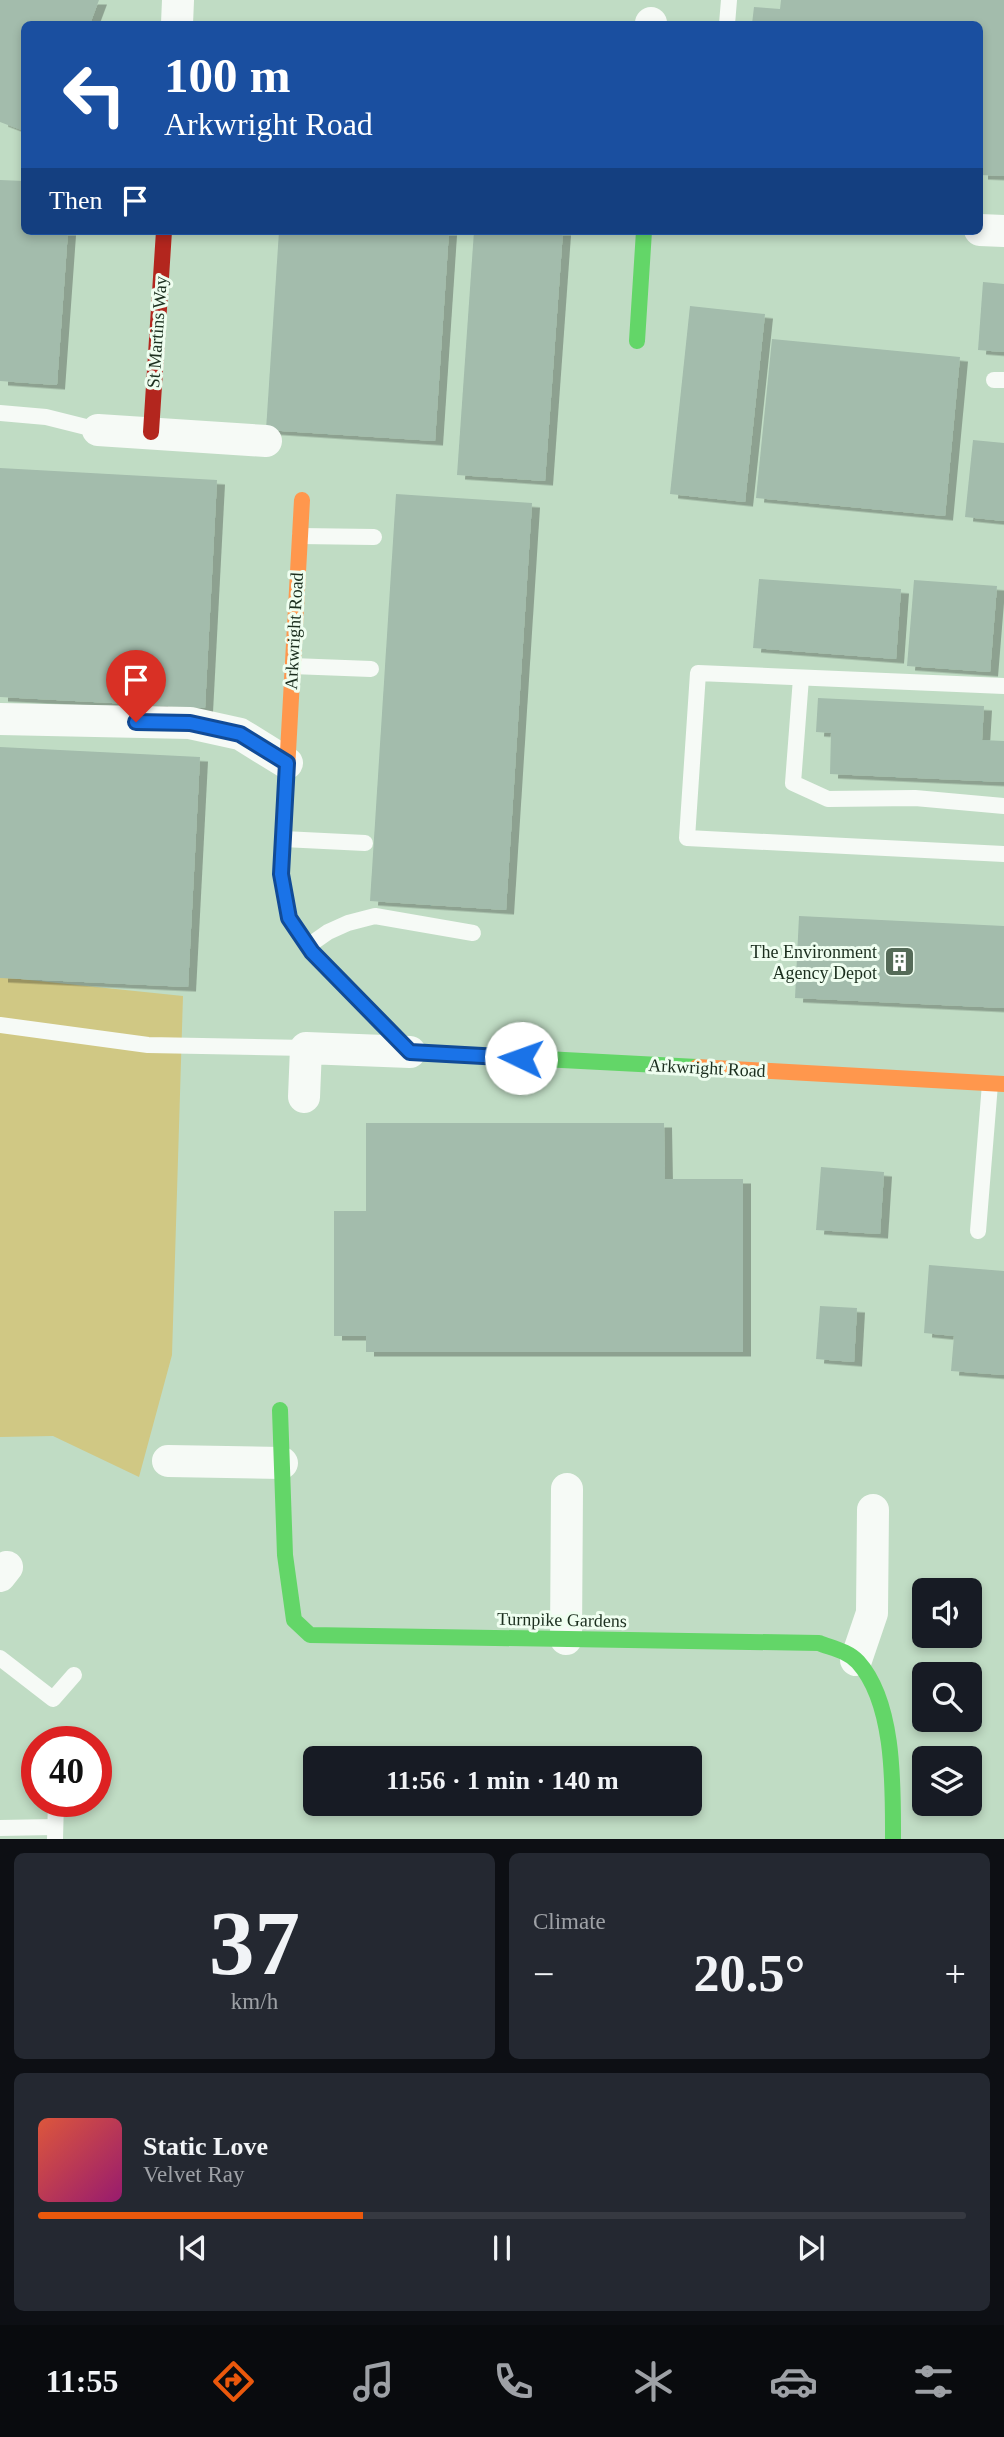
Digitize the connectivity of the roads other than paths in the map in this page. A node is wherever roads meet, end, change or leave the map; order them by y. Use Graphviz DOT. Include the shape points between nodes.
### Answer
graph roads {
  1 [pos="178,0"];
  2 [pos="730,0"];
  3 [pos="177,21"];
  4 [pos="727,21"];
  5 [pos="983,230"];
  6 [pos="1004,231"];
  7 [pos="164,235"];
  8 [pos="644,235"];
  9 [pos="637,341"];
  10 [pos="0,413"];
  11 [pos="98,430"];
  12 [pos="151,432"];
  13 [pos="266,441"];
  14 [pos="302,500"];
  15 [pos="300,536"];
  16 [pos="374,537"];
  17 [pos="292,666"];
  18 [pos="371,669"];
  19 [pos="801,678"];
  20 [pos="1004,686"];
  21 [pos="0,719"];
  22 [pos="287,763"];
  23 [pos="1004,806"];
  24 [pos="283,839"];
  25 [pos="365,843"];
  26 [pos="1004,855"];
  27 [pos="473,933"];
  28 [pos="308,946"];
  29 [pos="0,1025"];
  30 [pos="306,1048"];
  31 [pos="410,1052"];
  32 [pos="997,1084"];
  33 [pos="304,1097"];
  34 [pos="978,1231"];
  35 [pos="280,1410"];
  36 [pos="168,1461"];
  37 [pos="282,1463"];
  38 [pos="568,1489"];
  39 [pos="873,1510"];
  40 [pos="566,1639"];
  41 [pos="0,1658"];
  42 [pos="856,1660"];
  43 [pos="74,1675"];
  44 [pos="0,1828"];
  45 [pos="55,1833"];
  46 [pos="893,1839"];
  1 -- 3 [label="street"];
  2 -- 4 [label="lane"];
  5 -- 6 [label="street"];
  7 -- 12 [label="street, St Martins Way"];
  8 -- 9 [label="street"];
  10 -- 11 [label="lane" via="46,417"];
  11 -- 12 [label="street"];
  12 -- 13 [label="street"];
  14 -- 15 [label="street, Arkwright Road"];
  15 -- 16 [label="lane"];
  15 -- 17 [label="street, Arkwright Road"];
  17 -- 18 [label="lane"];
  17 -- 22 [label="street, Arkwright Road"];
  19 -- 20 [label="lane"];
  19 -- 23 [label="lane" via="793,783 828,799 915,798"];
  19 -- 26 [label="lane" via="698,673 687,838"];
  21 -- 22 [label="street" via="190,723 240,734"];
  22 -- 24 [label="street, Arkwright Road"];
  24 -- 25 [label="lane"];
  24 -- 28 [label="street, Arkwright Road" via="281,874 289,918"];
  27 -- 28 [label="lane" via="375,916 348,923"];
  28 -- 31 [label="street, Arkwright Road"];
  29 -- 30 [label="lane" via="149,1045"];
  30 -- 31 [label="street, Arkwright Road"];
  30 -- 33 [label="street"];
  31 -- 32 [label="street, Arkwright Road"];
  32 -- 34 [label="lane"];
  35 -- 37 [label="street, Turnpike Gardens"];
  36 -- 37 [label="street"];
  37 -- 40 [label="street, Turnpike Gardens" via="285,1555 294,1620 310,1636"];
  38 -- 40 [label="street"];
  39 -- 42 [label="street" via="872,1613"];
  40 -- 42 [label="street, Turnpike Gardens" via="820,1643"];
  41 -- 43 [label="lane" via="53,1699"];
  42 -- 46 [label="street" via="874,1687 888,1733"];
  44 -- 45 [label="lane"];
}
